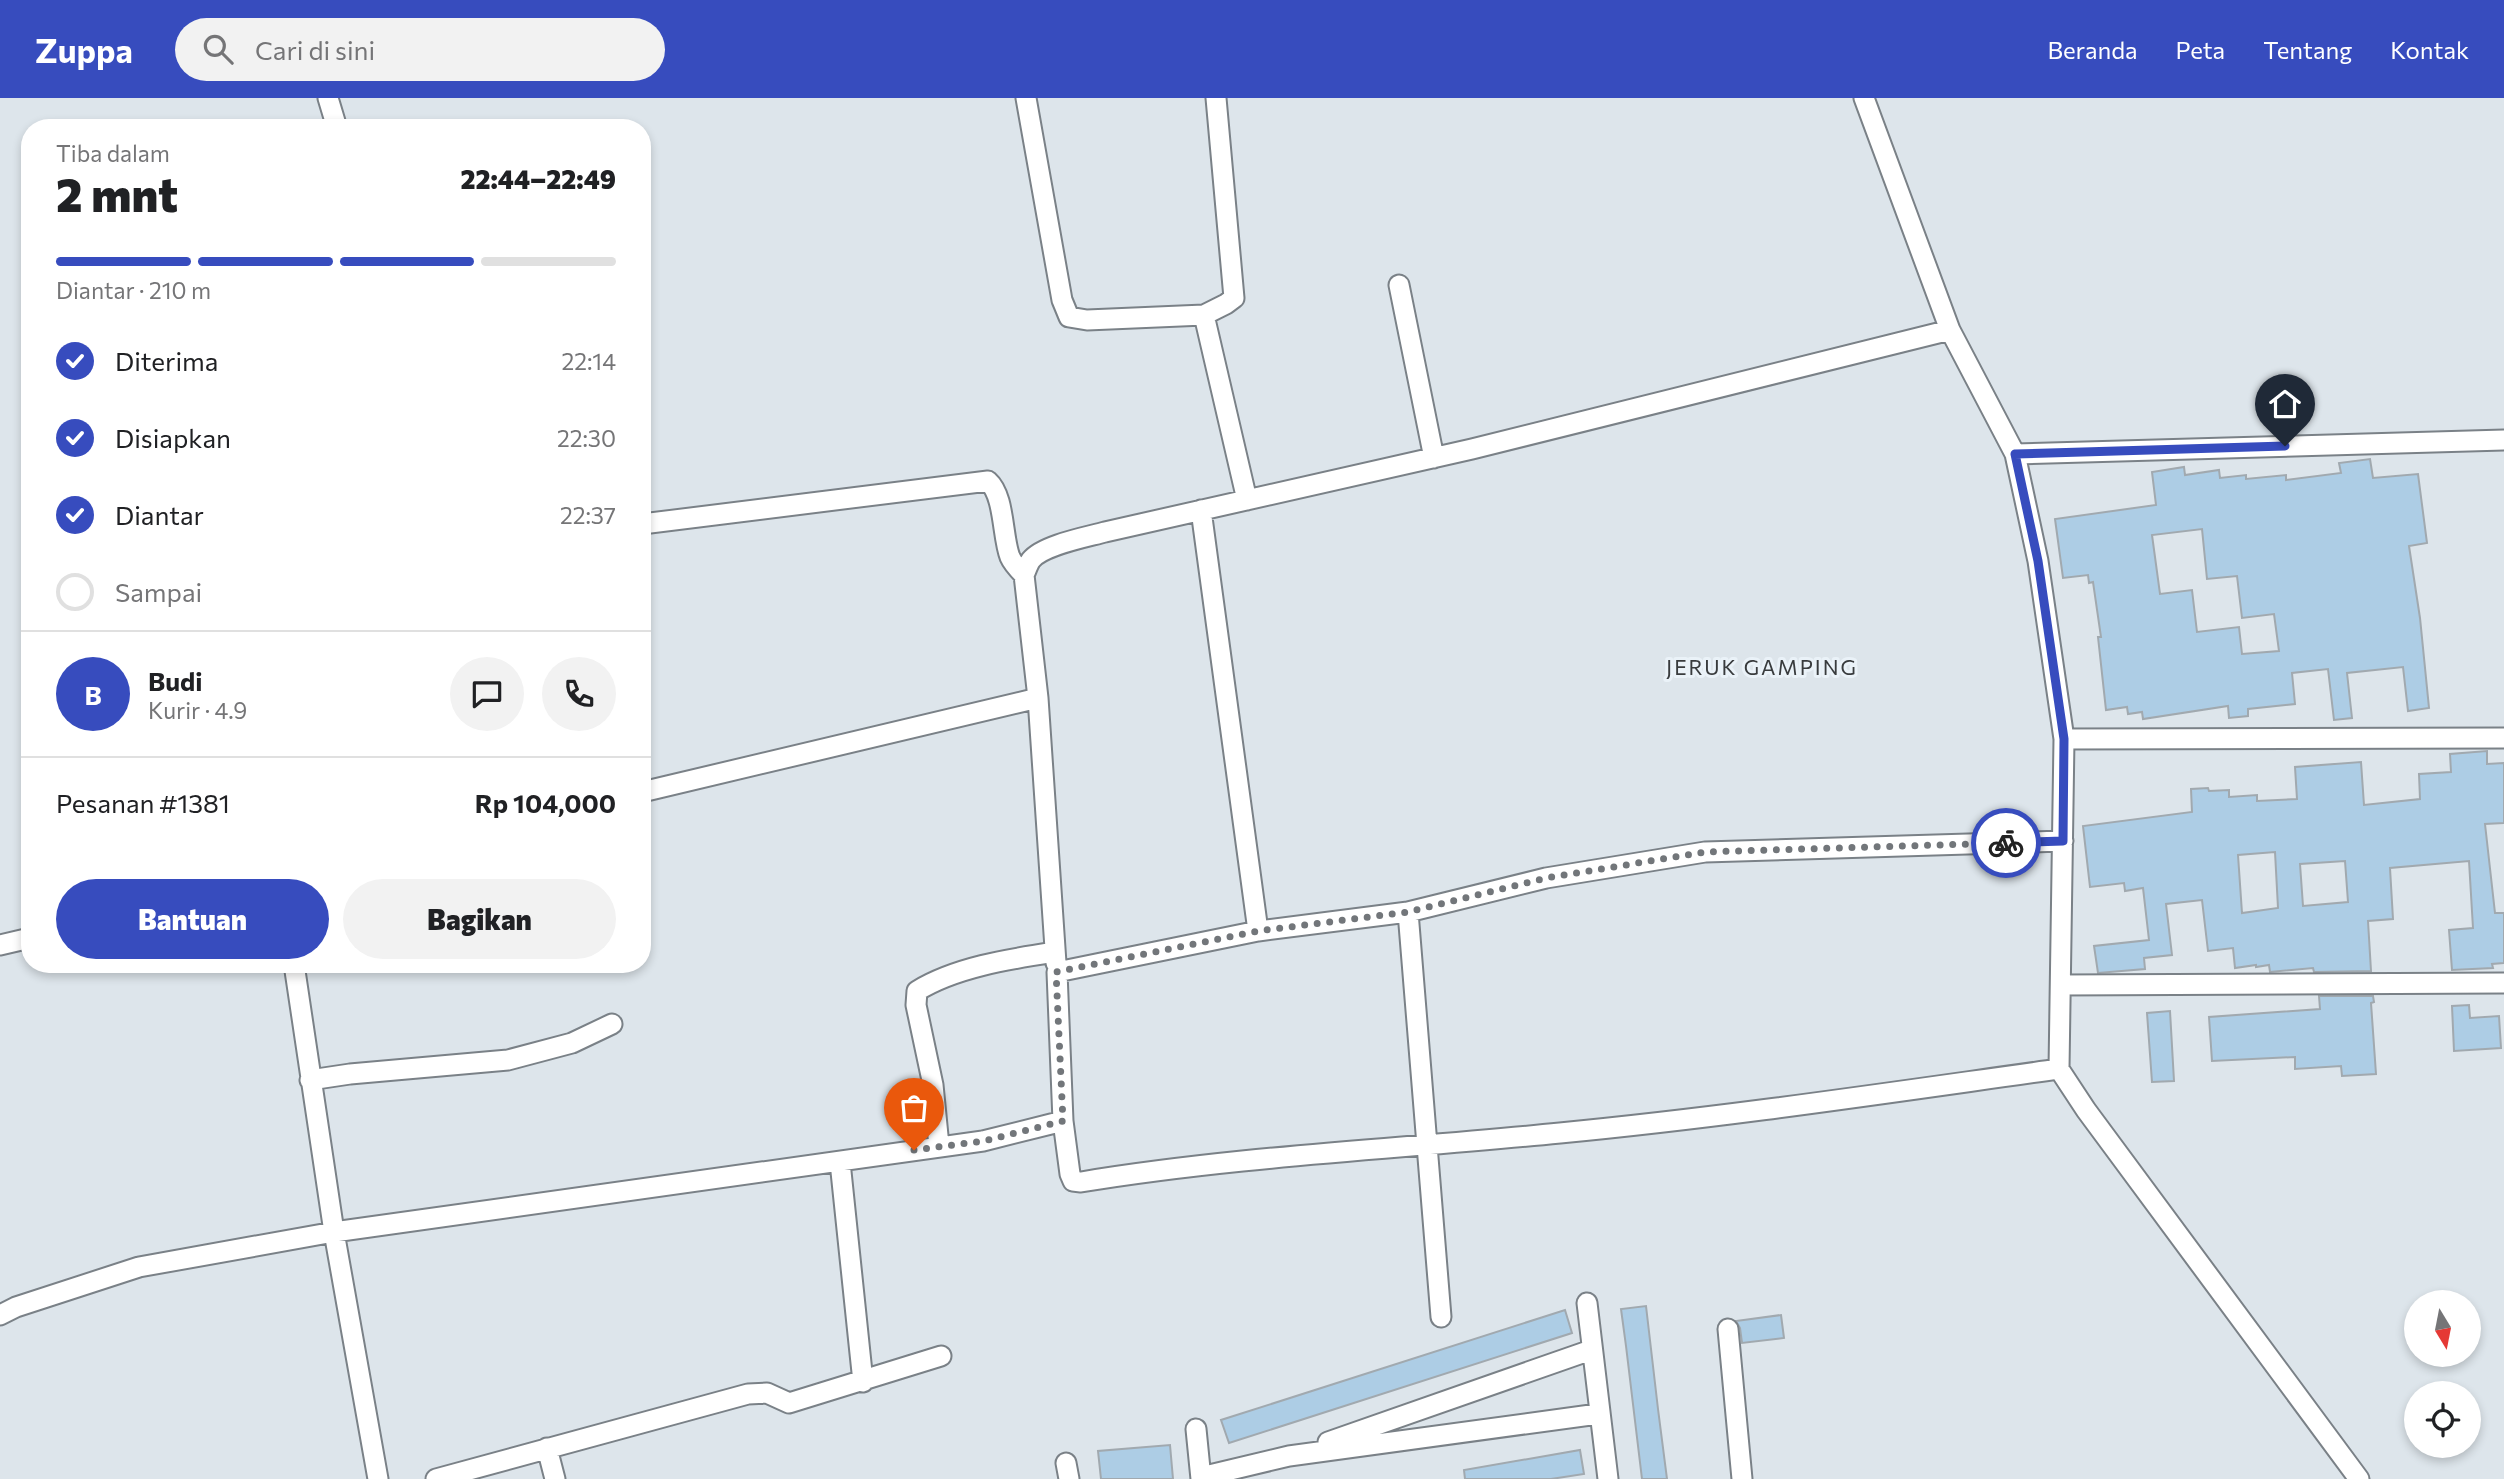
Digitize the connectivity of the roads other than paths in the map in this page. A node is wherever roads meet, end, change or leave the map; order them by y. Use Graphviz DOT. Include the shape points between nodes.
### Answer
graph roads {
  1 [pos="328,98"];
  2 [pos="1026,98"];
  3 [pos="1216,98"];
  4 [pos="1864,98"];
  5 [pos="334,119"];
  6 [pos="1399,285"];
  7 [pos="1204,314"];
  8 [pos="1950,330"];
  9 [pos="2504,440"];
  10 [pos="2025,454"];
  11 [pos="1434,458"];
  12 [pos="1247,500"];
  13 [pos="1202,510"];
  14 [pos="651,523"];
  15 [pos="1024,575"];
  16 [pos="1038,698"];
  17 [pos="2504,738"];
  18 [pos="2066,739"];
  19 [pos="651,790"];
  20 [pos="2063,841"];
  21 [pos="1408,912"];
  22 [pos="1258,931"];
  23 [pos="21,940"];
  24 [pos="0,946"];
  25 [pos="1055,952"];
  26 [pos="1056,972"];
  27 [pos="295,973"];
  28 [pos="2504,983"];
  29 [pos="2064,985"];
  30 [pos="612,1024"];
  31 [pos="2059,1069"];
  32 [pos="310,1080"];
  33 [pos="1063,1121"];
  34 [pos="1427,1145"];
  35 [pos="939,1146"];
  36 [pos="840,1162"];
  37 [pos="334,1232"];
  38 [pos="1587,1303"];
  39 [pos="0,1315"];
  40 [pos="1441,1317"];
  41 [pos="1728,1329"];
  42 [pos="1591,1350"];
  43 [pos="941,1356"];
  44 [pos="863,1382"];
  45 [pos="1598,1414"];
  46 [pos="1196,1429"];
  47 [pos="547,1448"];
  48 [pos="1289,1456"];
  49 [pos="1201,1478"];
  50 [pos="379,1479"];
  51 [pos="436,1479"];
  52 [pos="555,1479"];
  53 [pos="1608,1479"];
  54 [pos="1742,1479"];
  55 [pos="2359,1479"];
  1 -- 5 [label="street"];
  2 -- 7 [label="street" via="1062,300 1069,317"];
  3 -- 7 [label="street" via="1234,298"];
  4 -- 8 [label="street"];
  6 -- 11 [label="street"];
  7 -- 12 [label="street"];
  8 -- 10 [label="street"];
  8 -- 11 [label="street"];
  9 -- 10 [label="street"];
  10 -- 18 [label="street"];
  11 -- 12 [label="street"];
  12 -- 13 [label="street"];
  13 -- 15 [label="street" via="1060,545 1031,560"];
  13 -- 22 [label="street"];
  14 -- 15 [label="street" via="988,481 996,494 1009,555"];
  15 -- 16 [label="street"];
  16 -- 19 [label="street"];
  16 -- 25 [label="street"];
  17 -- 18 [label="street"];
  18 -- 20 [label="street"];
  20 -- 21 [label="street" via="1705,852 1546,878"];
  20 -- 29 [label="street"];
  21 -- 22 [label="street"];
  21 -- 34 [label="street"];
  22 -- 26 [label="street"];
  23 -- 24 [label="street"];
  25 -- 26 [label="street"];
  25 -- 35 [label="street" via="1001,960 917,991"];
  26 -- 33 [label="street"];
  27 -- 32 [label="street"];
  28 -- 29 [label="street"];
  29 -- 31 [label="street"];
  30 -- 32 [label="street" via="572,1042 508,1060"];
  31 -- 34 [label="street" via="1577,1131"];
  31 -- 55 [label="street"];
  32 -- 37 [label="street"];
  33 -- 34 [label="street" via="1070,1174 1073,1181 1081,1182 1166,1168"];
  33 -- 35 [label="street" via="984,1141"];
  34 -- 40 [label="street"];
  35 -- 36 [label="street"];
  36 -- 37 [label="street"];
  36 -- 44 [label="street"];
  37 -- 39 [label="street" via="139,1267"];
  37 -- 50 [label="street"];
  38 -- 42 [label="street"];
  41 -- 54 [label="street"];
  42 -- 45 [label="street"];
  42 -- 48 [label="street"];
  43 -- 44 [label="street"];
  44 -- 47 [label="street" via="789,1403 767,1393 748,1394"];
  45 -- 48 [label="street"];
  45 -- 53 [label="street"];
  46 -- 49 [label="street"];
  47 -- 51 [label="street"];
  47 -- 52 [label="street"];
  48 -- 49 [label="street"];
}
